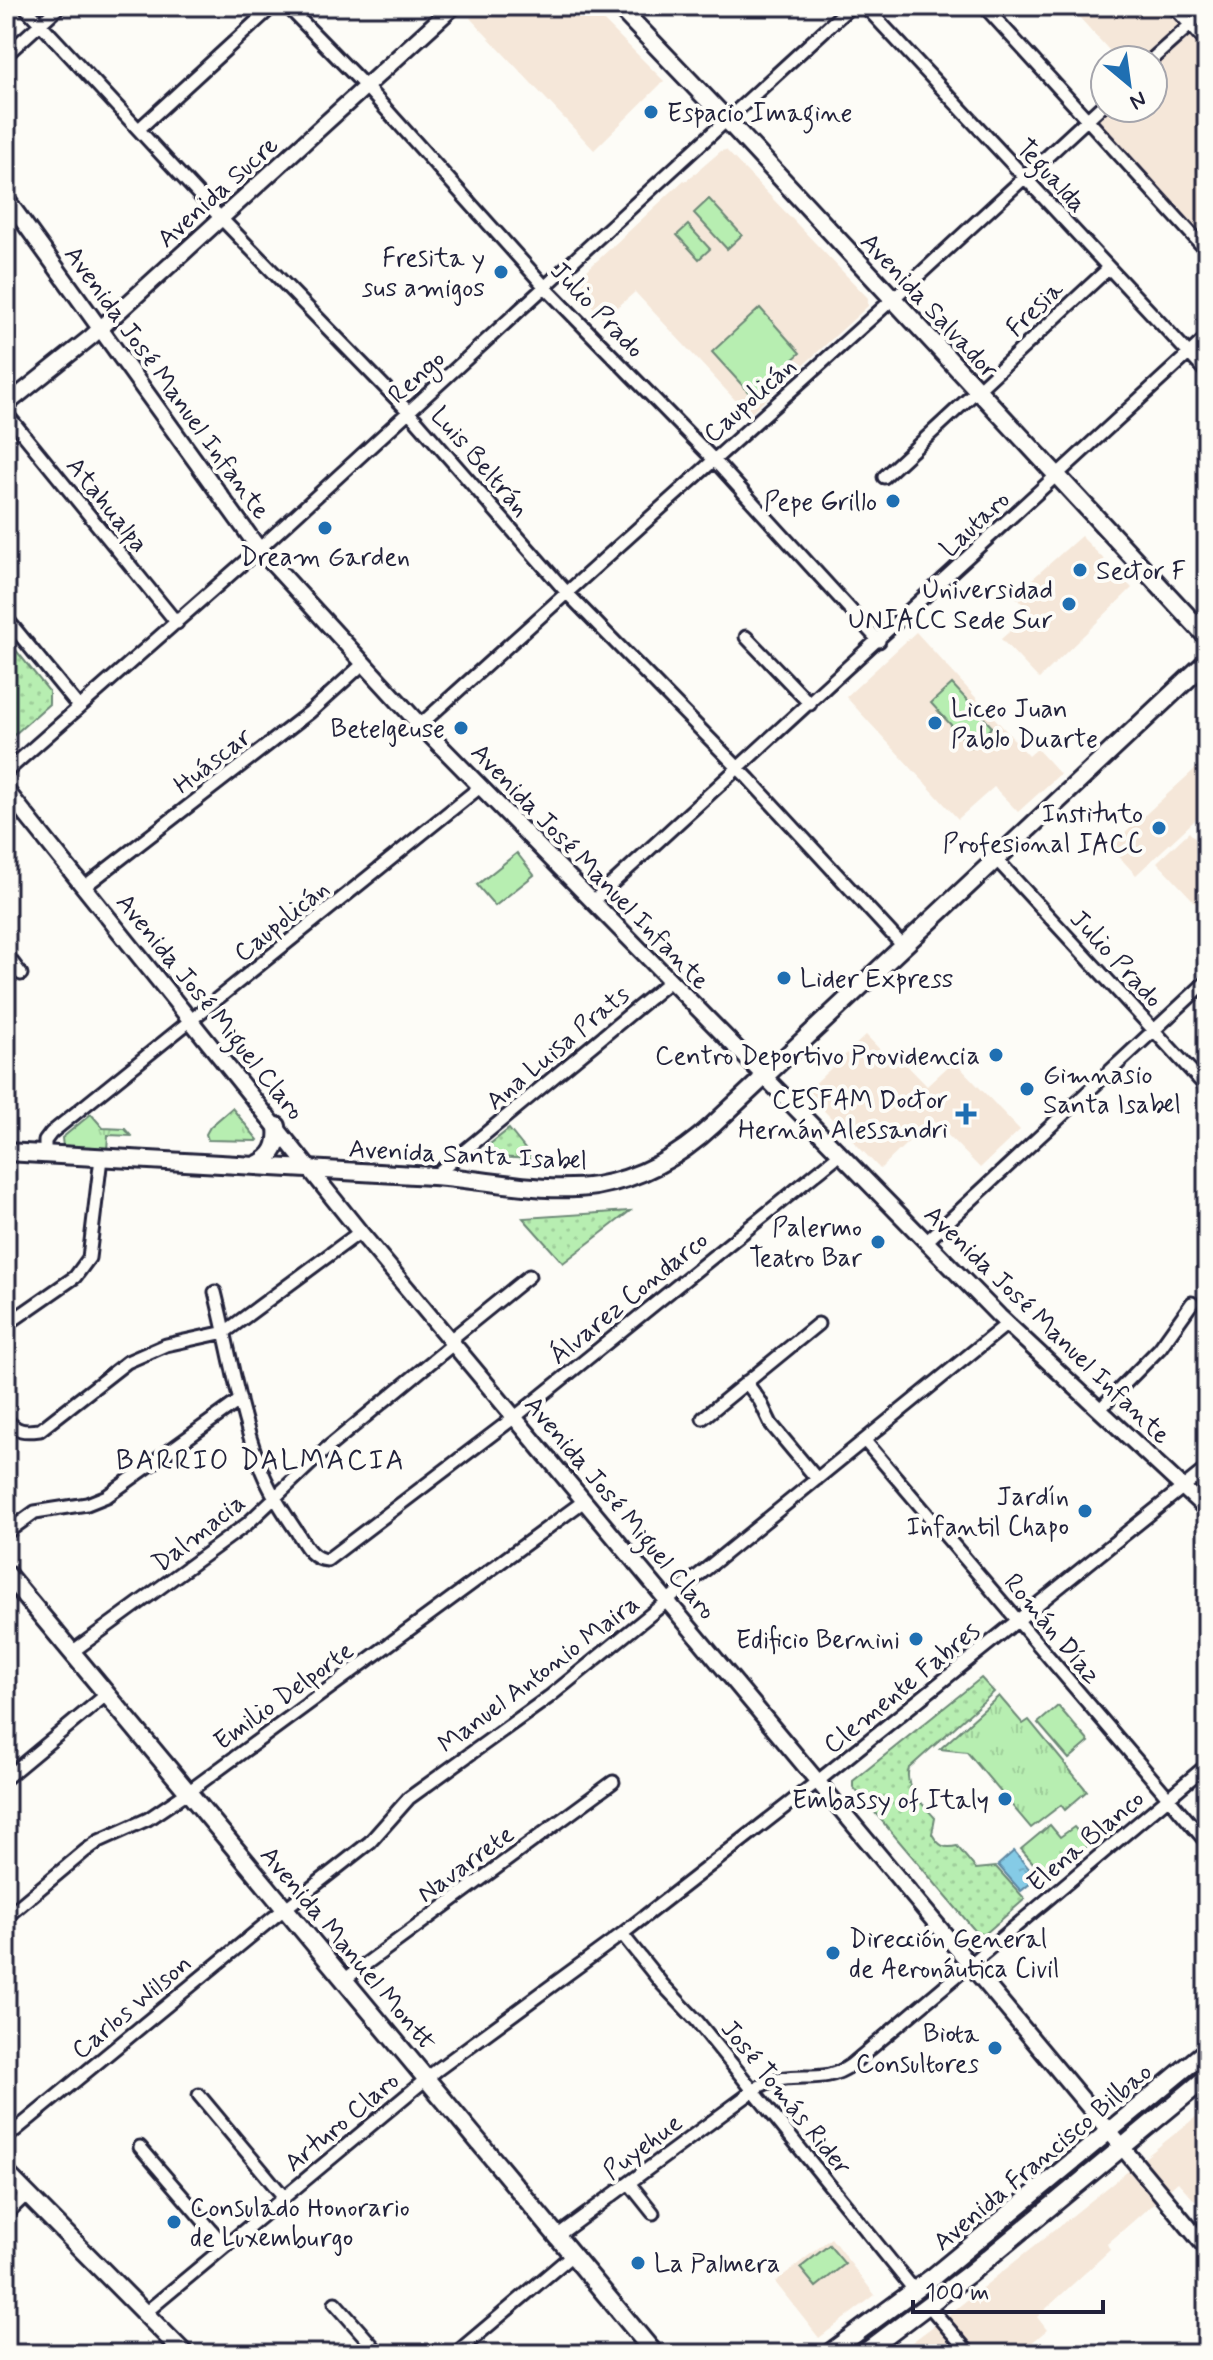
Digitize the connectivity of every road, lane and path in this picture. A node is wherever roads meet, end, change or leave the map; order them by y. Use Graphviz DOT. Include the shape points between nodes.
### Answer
graph roads {
  1 [pos="24,6"];
  2 [pos="60,6"];
  3 [pos="273,6"];
  4 [pos="287,6"];
  5 [pos="454,6"];
  6 [pos="618,6"];
  7 [pos="851,6"];
  8 [pos="865,6"];
  9 [pos="984,6"];
  10 [pos="1173,6"];
  11 [pos="1207,10"];
  12 [pos="41,24"];
  13 [pos="1190,25"];
  14 [pos="1207,43"];
  15 [pos="1169,44"];
  16 [pos="6,55"];
  17 [pos="367,88"];
  18 [pos="1089,117"];
  19 [pos="726,119"];
  20 [pos="1086,120"];
  21 [pos="139,129"];
  22 [pos="1025,177"];
  23 [pos="6,198"];
  24 [pos="221,218"];
  25 [pos="1207,251"];
  26 [pos="1109,268"];
  27 [pos="546,288"];
  28 [pos="892,299"];
  29 [pos="99,330"];
  30 [pos="1207,337"];
  31 [pos="1189,354"];
  32 [pos="1207,373"];
  33 [pos="978,392"];
  34 [pos="6,405"];
  35 [pos="409,412"];
  36 [pos="6,413"];
  37 [pos="714,460"];
  38 [pos="884,477"];
  39 [pos="1057,477"];
  40 [pos="259,549"];
  41 [pos="568,594"];
  42 [pos="6,618"];
  43 [pos="177,623"];
  44 [pos="746,637"];
  45 [pos="1207,637"];
  46 [pos="879,641"];
  47 [pos="1207,661"];
  48 [pos="364,663"];
  49 [pos="810,704"];
  50 [pos="78,706"];
  51 [pos="420,725"];
  52 [pos="739,769"];
  53 [pos="6,772"];
  54 [pos="480,787"];
  55 [pos="6,790"];
  56 [pos="996,859"];
  57 [pos="84,887"];
  58 [pos="592,902"];
  59 [pos="903,946"];
  60 [pos="6,954"];
  61 [pos="21,974"];
  62 [pos="670,981"];
  63 [pos="1207,981"];
  64 [pos="192,1021"];
  65 [pos="1154,1030"];
  66 [pos="764,1078"];
  67 [pos="1207,1088"];
  68 [pos="277,1126"];
  69 [pos="6,1152"];
  70 [pos="45,1154"];
  71 [pos="840,1154"];
  72 [pos="101,1158"];
  73 [pos="256,1165"];
  74 [pos="312,1170"];
  75 [pos="434,1176"];
  76 [pos="360,1232"];
  77 [pos="926,1242"];
  78 [pos="529,1276"];
  79 [pos="215,1292"];
  80 [pos="1192,1303"];
  81 [pos="818,1324"];
  82 [pos="1007,1324"];
  83 [pos="6,1325"];
  84 [pos="225,1332"];
  85 [pos="452,1342"];
  86 [pos="746,1382"];
  87 [pos="240,1400"];
  88 [pos="1100,1409"];
  89 [pos="514,1417"];
  90 [pos="703,1418"];
  91 [pos="6,1419"];
  92 [pos="865,1441"];
  93 [pos="1207,1468"];
  94 [pos="817,1479"];
  95 [pos="1185,1488"];
  96 [pos="275,1497"];
  97 [pos="584,1501"];
  98 [pos="1207,1510"];
  99 [pos="6,1533"];
  100 [pos="6,1573"];
  101 [pos="668,1601"];
  102 [pos="1018,1621"];
  103 [pos="72,1652"];
  104 [pos="107,1694"];
  105 [pos="1207,1765"];
  106 [pos="6,1778"];
  107 [pos="818,1781"];
  108 [pos="613,1782"];
  109 [pos="188,1792"];
  110 [pos="1169,1798"];
  111 [pos="1207,1843"];
  112 [pos="285,1908"];
  113 [pos="6,1917"];
  114 [pos="622,1934"];
  115 [pos="971,1965"];
  116 [pos="344,1980"];
  117 [pos="1207,2050"];
  118 [pos="1207,2077"];
  119 [pos="426,2079"];
  120 [pos="753,2091"];
  121 [pos="199,2095"];
  122 [pos="1110,2131"];
  123 [pos="6,2138"];
  124 [pos="140,2147"];
  125 [pos="1123,2147"];
  126 [pos="6,2173"];
  127 [pos="629,2183"];
  128 [pos="27,2194"];
  129 [pos="284,2197"];
  130 [pos="653,2213"];
  131 [pos="6,2214"];
  132 [pos="557,2236"];
  133 [pos="225,2246"];
  134 [pos="1207,2249"];
  135 [pos="572,2255"];
  136 [pos="915,2291"];
  137 [pos="335,2303"];
  138 [pos="929,2306"];
  139 [pos="145,2313"];
  140 [pos="185,2354"];
  141 [pos="380,2354"];
  142 [pos="455,2354"];
  143 [pos="655,2354"];
  144 [pos="828,2354"];
  145 [pos="863,2354"];
  146 [pos="970,2354"];
  1 -- 12 [label="street, Luis Beltrán"];
  2 -- 12 [label="street"];
  3 -- 21 [label="street"];
  4 -- 17 [label="street, Julio Prado"];
  5 -- 17 [label="street, Avenida Sucre"];
  6 -- 19 [label="main road, Avenida Salvador"];
  7 -- 19 [label="street, Rengo"];
  8 -- 22 [label="street, Tegualda"];
  9 -- 20 [label="street"];
  10 -- 13 [label="street"];
  11 -- 13 [label="street"];
  12 -- 16 [label="street"];
  12 -- 21 [label="street, Luis Beltrán"];
  13 -- 14 [label="street"];
  13 -- 15 [label="street"];
  17 -- 24 [label="street, Avenida Sucre"];
  17 -- 27 [label="street, Julio Prado"];
  18 -- 20 [label="street, Caupolicán"];
  19 -- 27 [label="street, Rengo"];
  19 -- 28 [label="main road, Avenida Salvador"];
  20 -- 22 [label="street, Caupolicán"];
  20 -- 25 [label="street"];
  21 -- 24 [label="street, Luis Beltrán"];
  22 -- 26 [label="street, Tegualda"];
  22 -- 28 [label="street, Caupolicán"];
  23 -- 29 [label="street, Avenida José Manuel Infante"];
  24 -- 29 [label="street, Avenida Sucre"];
  24 -- 35 [label="street, Luis Beltrán"];
  26 -- 31 [label="street, Tegualda"];
  26 -- 33 [label="street, Fresia"];
  27 -- 35 [label="street, Rengo"];
  27 -- 37 [label="street, Julio Prado"];
  28 -- 33 [label="main road, Avenida Salvador"];
  28 -- 37 [label="street, Caupolicán"];
  29 -- 34 [label="street, Avenida Sucre"];
  29 -- 40 [label="street, Avenida José Manuel Infante"];
  30 -- 31 [label="street, Lautaro"];
  31 -- 32 [label="street, Tegualda"];
  31 -- 39 [label="street, Lautaro"];
  33 -- 38 [label="street, Fresia"];
  33 -- 39 [label="main road, Avenida Salvador"];
  35 -- 40 [label="street, Rengo"];
  35 -- 41 [label="street, Luis Beltrán"];
  36 -- 43 [label="street, Atahualpa"];
  37 -- 41 [label="street, Caupolicán"];
  37 -- 46 [label="street, Julio Prado"];
  39 -- 45 [label="main road, Avenida Salvador"];
  39 -- 46 [label="street, Lautaro"];
  40 -- 43 [label="street, Rengo"];
  40 -- 48 [label="street, Avenida José Manuel Infante"];
  41 -- 51 [label="street, Caupolicán"];
  41 -- 52 [label="street, Luis Beltrán"];
  42 -- 50 [label="street"];
  43 -- 50 [label="street, Rengo"];
  44 -- 49 [label="street"];
  46 -- 49 [label="street, Lautaro"];
  47 -- 56 [label="main road, Avenida Santa Isabel"];
  48 -- 51 [label="street, Avenida José Manuel Infante"];
  48 -- 57 [label="street, Huáscar" via="310,712"];
  49 -- 52 [label="street, Lautaro"];
  50 -- 53 [label="street, Rengo"];
  51 -- 54 [label="street, Avenida José Manuel Infante"];
  52 -- 58 [label="street, Lautaro"];
  52 -- 59 [label="street, Luis Beltrán"];
  54 -- 58 [label="street, Avenida José Manuel Infante"];
  54 -- 64 [label="street, Caupolicán"];
  55 -- 57 [label="street, Avenida José Miguel Claro"];
  56 -- 59 [label="main road, Avenida Santa Isabel"];
  56 -- 65 [label="street, Julio Prado"];
  57 -- 64 [label="street, Avenida José Miguel Claro"];
  58 -- 62 [label="street, Avenida José Manuel Infante"];
  59 -- 66 [label="main road, Avenida Santa Isabel"];
  60 -- 61 [label="street"];
  62 -- 66 [label="street, Avenida José Manuel Infante"];
  62 -- 75 [label="street, Ana Luisa Prats"];
  63 -- 65 [label="street"];
  64 -- 68 [label="street, Avenida José Miguel Claro"];
  64 -- 70 [label="street, Caupolicán" via="51,1133"];
  65 -- 67 [label="street, Julio Prado"];
  65 -- 77 [label="street"];
  66 -- 71 [label="street, Avenida José Manuel Infante"];
  66 -- 75 [label="main road, Avenida Santa Isabel" via="684,1150 614,1182 557,1188"];
  68 -- 73 [label="main road" via="275,1150"];
  68 -- 74 [label="street, Avenida José Miguel Claro"];
  69 -- 70 [label="main road, Avenida Santa Isabel"];
  70 -- 72 [label="main road, Avenida Santa Isabel"];
  71 -- 77 [label="street, Avenida José Manuel Infante"];
  71 -- 89 [label="street, Álvarez Condarco"];
  72 -- 73 [label="main road, Avenida Santa Isabel"];
  72 -- 83 [label="street" via="89,1258 75,1277"];
  73 -- 74 [label="main road, Avenida Santa Isabel"];
  74 -- 75 [label="main road, Avenida Santa Isabel"];
  74 -- 76 [label="street, Avenida José Miguel Claro"];
  76 -- 84 [label="street"];
  76 -- 85 [label="street, Avenida José Miguel Claro"];
  77 -- 82 [label="street, Avenida José Manuel Infante"];
  78 -- 85 [label="street, Dalmacia"];
  79 -- 84 [label="street"];
  80 -- 88 [label="street" via="1160,1348"];
  81 -- 86 [label="street"];
  82 -- 88 [label="street, Avenida José Manuel Infante"];
  82 -- 92 [label="street, Manuel Antonio Maira"];
  84 -- 87 [label="street"];
  84 -- 91 [label="street" via="142,1354 40,1430 14,1429"];
  85 -- 89 [label="street, Avenida José Miguel Claro"];
  85 -- 96 [label="street, Dalmacia"];
  86 -- 90 [label="street"];
  86 -- 94 [label="street" via="771,1424"];
  87 -- 96 [label="street"];
  87 -- 99 [label="street" via="107,1496 35,1512"];
  88 -- 95 [label="street, Avenida José Manuel Infante"];
  89 -- 96 [label="street, Álvarez Condarco" via="327,1560 310,1552"];
  89 -- 97 [label="street, Avenida José Miguel Claro"];
  92 -- 94 [label="street, Manuel Antonio Maira"];
  92 -- 102 [label="street, Román Díaz"];
  93 -- 95 [label="street, Clemente Fabres"];
  94 -- 101 [label="street, Manuel Antonio Maira"];
  95 -- 98 [label="street, Avenida José Manuel Infante"];
  95 -- 102 [label="street, Clemente Fabres"];
  96 -- 103 [label="street, Dalmacia" via="227,1540"];
  97 -- 101 [label="street, Avenida José Miguel Claro"];
  97 -- 109 [label="street, Emilio Delporte"];
  100 -- 103 [label="main road, Avenida Manuel Montt"];
  101 -- 107 [label="street, Avenida José Miguel Claro"];
  101 -- 112 [label="street, Manuel Antonio Maira" via="529,1712 409,1798 370,1842"];
  102 -- 107 [label="street, Clemente Fabres"];
  102 -- 110 [label="street, Román Díaz"];
  103 -- 104 [label="main road, Avenida Manuel Montt"];
  104 -- 106 [label="street"];
  104 -- 109 [label="main road, Avenida Manuel Montt"];
  105 -- 110 [label="street, Elena Blanco"];
  107 -- 114 [label="street, Clemente Fabres"];
  107 -- 115 [label="street, Avenida José Miguel Claro"];
  108 -- 116 [label="street, Navarrete"];
  109 -- 112 [label="main road, Avenida Manuel Montt"];
  109 -- 113 [label="street, Emilio Delporte" via="148,1819 99,1841"];
  110 -- 111 [label="street, Román Díaz"];
  110 -- 115 [label="street, Elena Blanco"];
  112 -- 116 [label="main road, Avenida Manuel Montt"];
  112 -- 123 [label="street, Carlos Wilson"];
  114 -- 119 [label="street, Clemente Fabres"];
  114 -- 120 [label="street, José Tomás Rider"];
  115 -- 120 [label="street, Elena Blanco" via="844,2070 827,2076 783,2076"];
  115 -- 122 [label="street, Avenida José Miguel Claro"];
  116 -- 119 [label="main road, Avenida Manuel Montt"];
  117 -- 122 [label="main road, Avenida Francisco Bilbao"];
  118 -- 125 [label="main road, Avenida Francisco Bilbao"];
  119 -- 129 [label="street, Arturo Claro"];
  119 -- 132 [label="main road, Avenida Manuel Montt"];
  120 -- 127 [label="street, Puyehue"];
  120 -- 136 [label="street, José Tomás Rider"];
  121 -- 129 [label="street, Arturo Claro"];
  122 -- 125 [label="street, Avenida José Miguel Claro"];
  122 -- 136 [label="main road, Avenida Francisco Bilbao"];
  124 -- 133 [label="street"];
  125 -- 134 [label="street, Avenida José Miguel Claro"];
  125 -- 138 [label="main road, Avenida Francisco Bilbao"];
  126 -- 128 [label="main road"];
  127 -- 130 [label="street"];
  127 -- 132 [label="street, Puyehue"];
  128 -- 131 [label="street"];
  128 -- 139 [label="main road"];
  129 -- 133 [label="street, Arturo Claro"];
  132 -- 135 [label="main road, Avenida Manuel Montt"];
  133 -- 139 [label="street, Arturo Claro"];
  135 -- 142 [label="street"];
  135 -- 143 [label="main road, Avenida Manuel Montt"];
  136 -- 144 [label="main road, Avenida Francisco Bilbao"];
  137 -- 141 [label="street"];
  138 -- 145 [label="main road, Avenida Francisco Bilbao"];
  138 -- 146 [label="street"];
  139 -- 140 [label="main road"];
}
